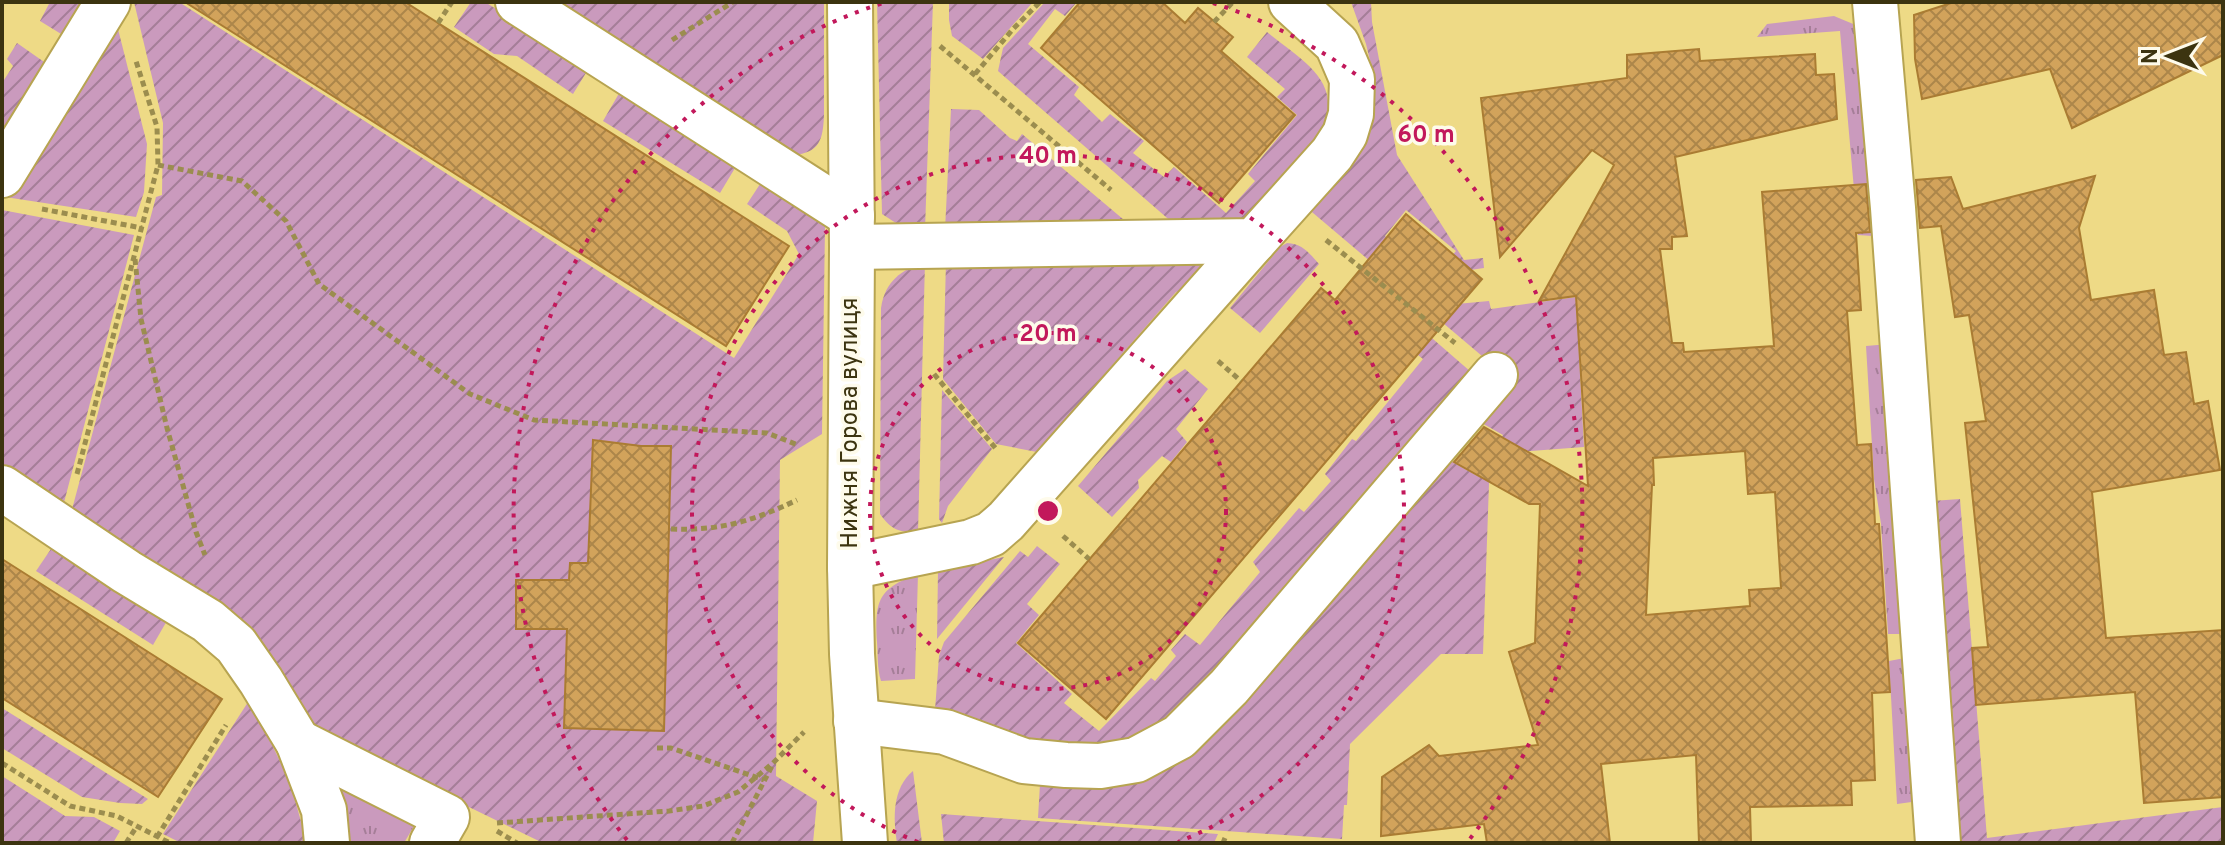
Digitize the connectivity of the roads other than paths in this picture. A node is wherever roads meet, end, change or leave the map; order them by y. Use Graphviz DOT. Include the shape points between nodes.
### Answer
graph roads {
  1 [pos="108,2"];
  2 [pos="518,2"];
  3 [pos="850,2"];
  4 [pos="1291,2"];
  5 [pos="1875,2"];
  6 [pos="2,175"];
  7 [pos="852,232"];
  8 [pos="1254,241"];
  9 [pos="1495,375"];
  10 [pos="2,488"];
  11 [pos="850,567"];
  12 [pos="855,701"];
  13 [pos="298,742"];
  14 [pos="327,843"];
  15 [pos="432,843"];
  16 [pos="865,843"];
  17 [pos="1938,843"];
  1 -- 6 [label="street"];
  2 -- 7 [label="street"];
  3 -- 7 [label="street, Нижня Горова вулиця"];
  4 -- 8 [label="street" via="1337,44 1352,79 1351,114 1332,154"];
  5 -- 17 [label="street"];
  7 -- 8 [label="street"];
  7 -- 11 [label="street, Нижня Горова вулиця"];
  8 -- 11 [label="street" via="991,534"];
  9 -- 12 [label="street" via="1229,687 1179,737 1136,760 1100,766 1024,761"];
  10 -- 13 [label="street" via="208,621 236,645"];
  11 -- 12 [label="street, Нижня Горова вулиця"];
  12 -- 16 [label="street, Нижня Горова вулиця"];
  13 -- 14 [label="street" via="324,810"];
  13 -- 15 [label="street" via="447,817"];
}
